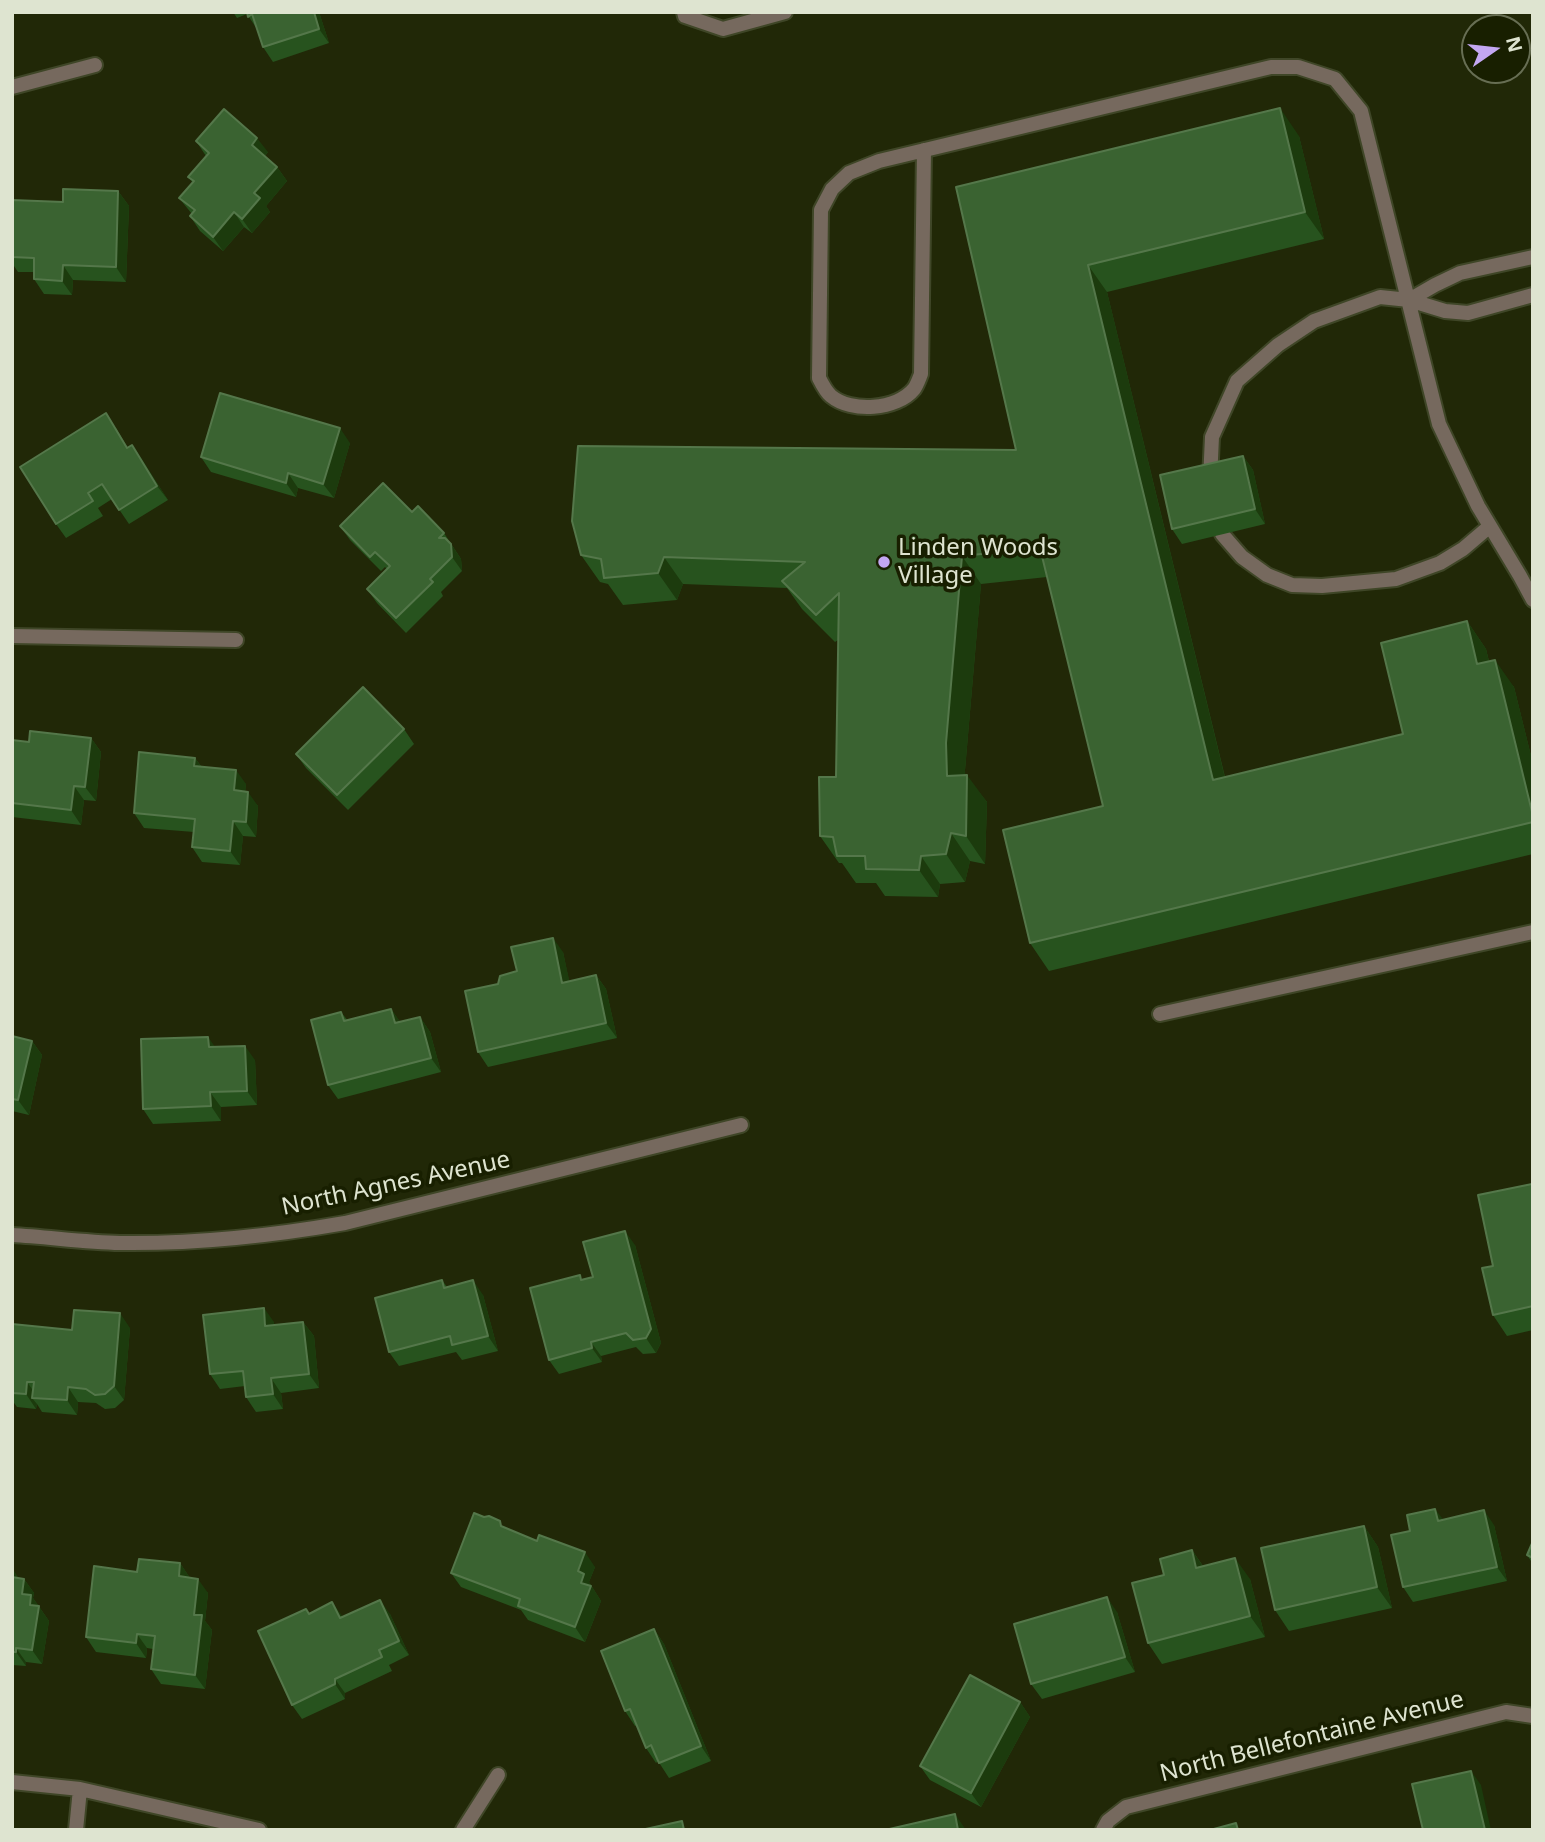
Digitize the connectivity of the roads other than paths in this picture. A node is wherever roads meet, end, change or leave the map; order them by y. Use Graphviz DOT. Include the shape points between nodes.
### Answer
graph roads {
  1 [pos="684,12"];
  2 [pos="785,12"];
  3 [pos="96,65"];
  4 [pos="12,86"];
  5 [pos="924,150"];
  6 [pos="1533,257"];
  7 [pos="1533,295"];
  8 [pos="1409,300"];
  9 [pos="1210,480"];
  10 [pos="1490,526"];
  11 [pos="1222,534"];
  12 [pos="1533,600"];
  13 [pos="12,636"];
  14 [pos="236,640"];
  15 [pos="1533,932"];
  16 [pos="1160,1014"];
  17 [pos="741,1125"];
  18 [pos="12,1234"];
  19 [pos="1532,1715"];
  20 [pos="498,1775"];
  21 [pos="12,1782"];
  22 [pos="80,1789"];
  23 [pos="1106,1825"];
  24 [pos="76,1830"];
  25 [pos="259,1830"];
  26 [pos="463,1830"];
  1 -- 2 [label="street" via="723,29"];
  3 -- 4 [label="street"];
  5 -- 5 [label="street" via="849,173 832,189 821,210 819,377 829,395 844,403 871,408 901,400 922,374"];
  5 -- 8 [label="street" via="1271,67 1298,67 1335,79 1361,111"];
  6 -- 8 [label="street" via="1460,273"];
  7 -- 8 [label="street" via="1468,313"];
  8 -- 9 [label="street" via="1380,297 1314,321 1237,381 1212,437"];
  8 -- 10 [label="street" via="1439,424"];
  10 -- 11 [label="street" via="1440,563 1396,579 1322,586 1292,585 1267,575 1241,557"];
  10 -- 12 [label="street"];
  13 -- 14 [label="street"];
  15 -- 16 [label="street"];
  17 -- 18 [label="street, North Agnes Avenue" via="299,1231 120,1243"];
  19 -- 23 [label="street, North Bellefontaine Avenue" via="1506,1712 1126,1807"];
  20 -- 26 [label="street"];
  21 -- 22 [label="street"];
  22 -- 24 [label="street"];
  22 -- 25 [label="street"];
}
